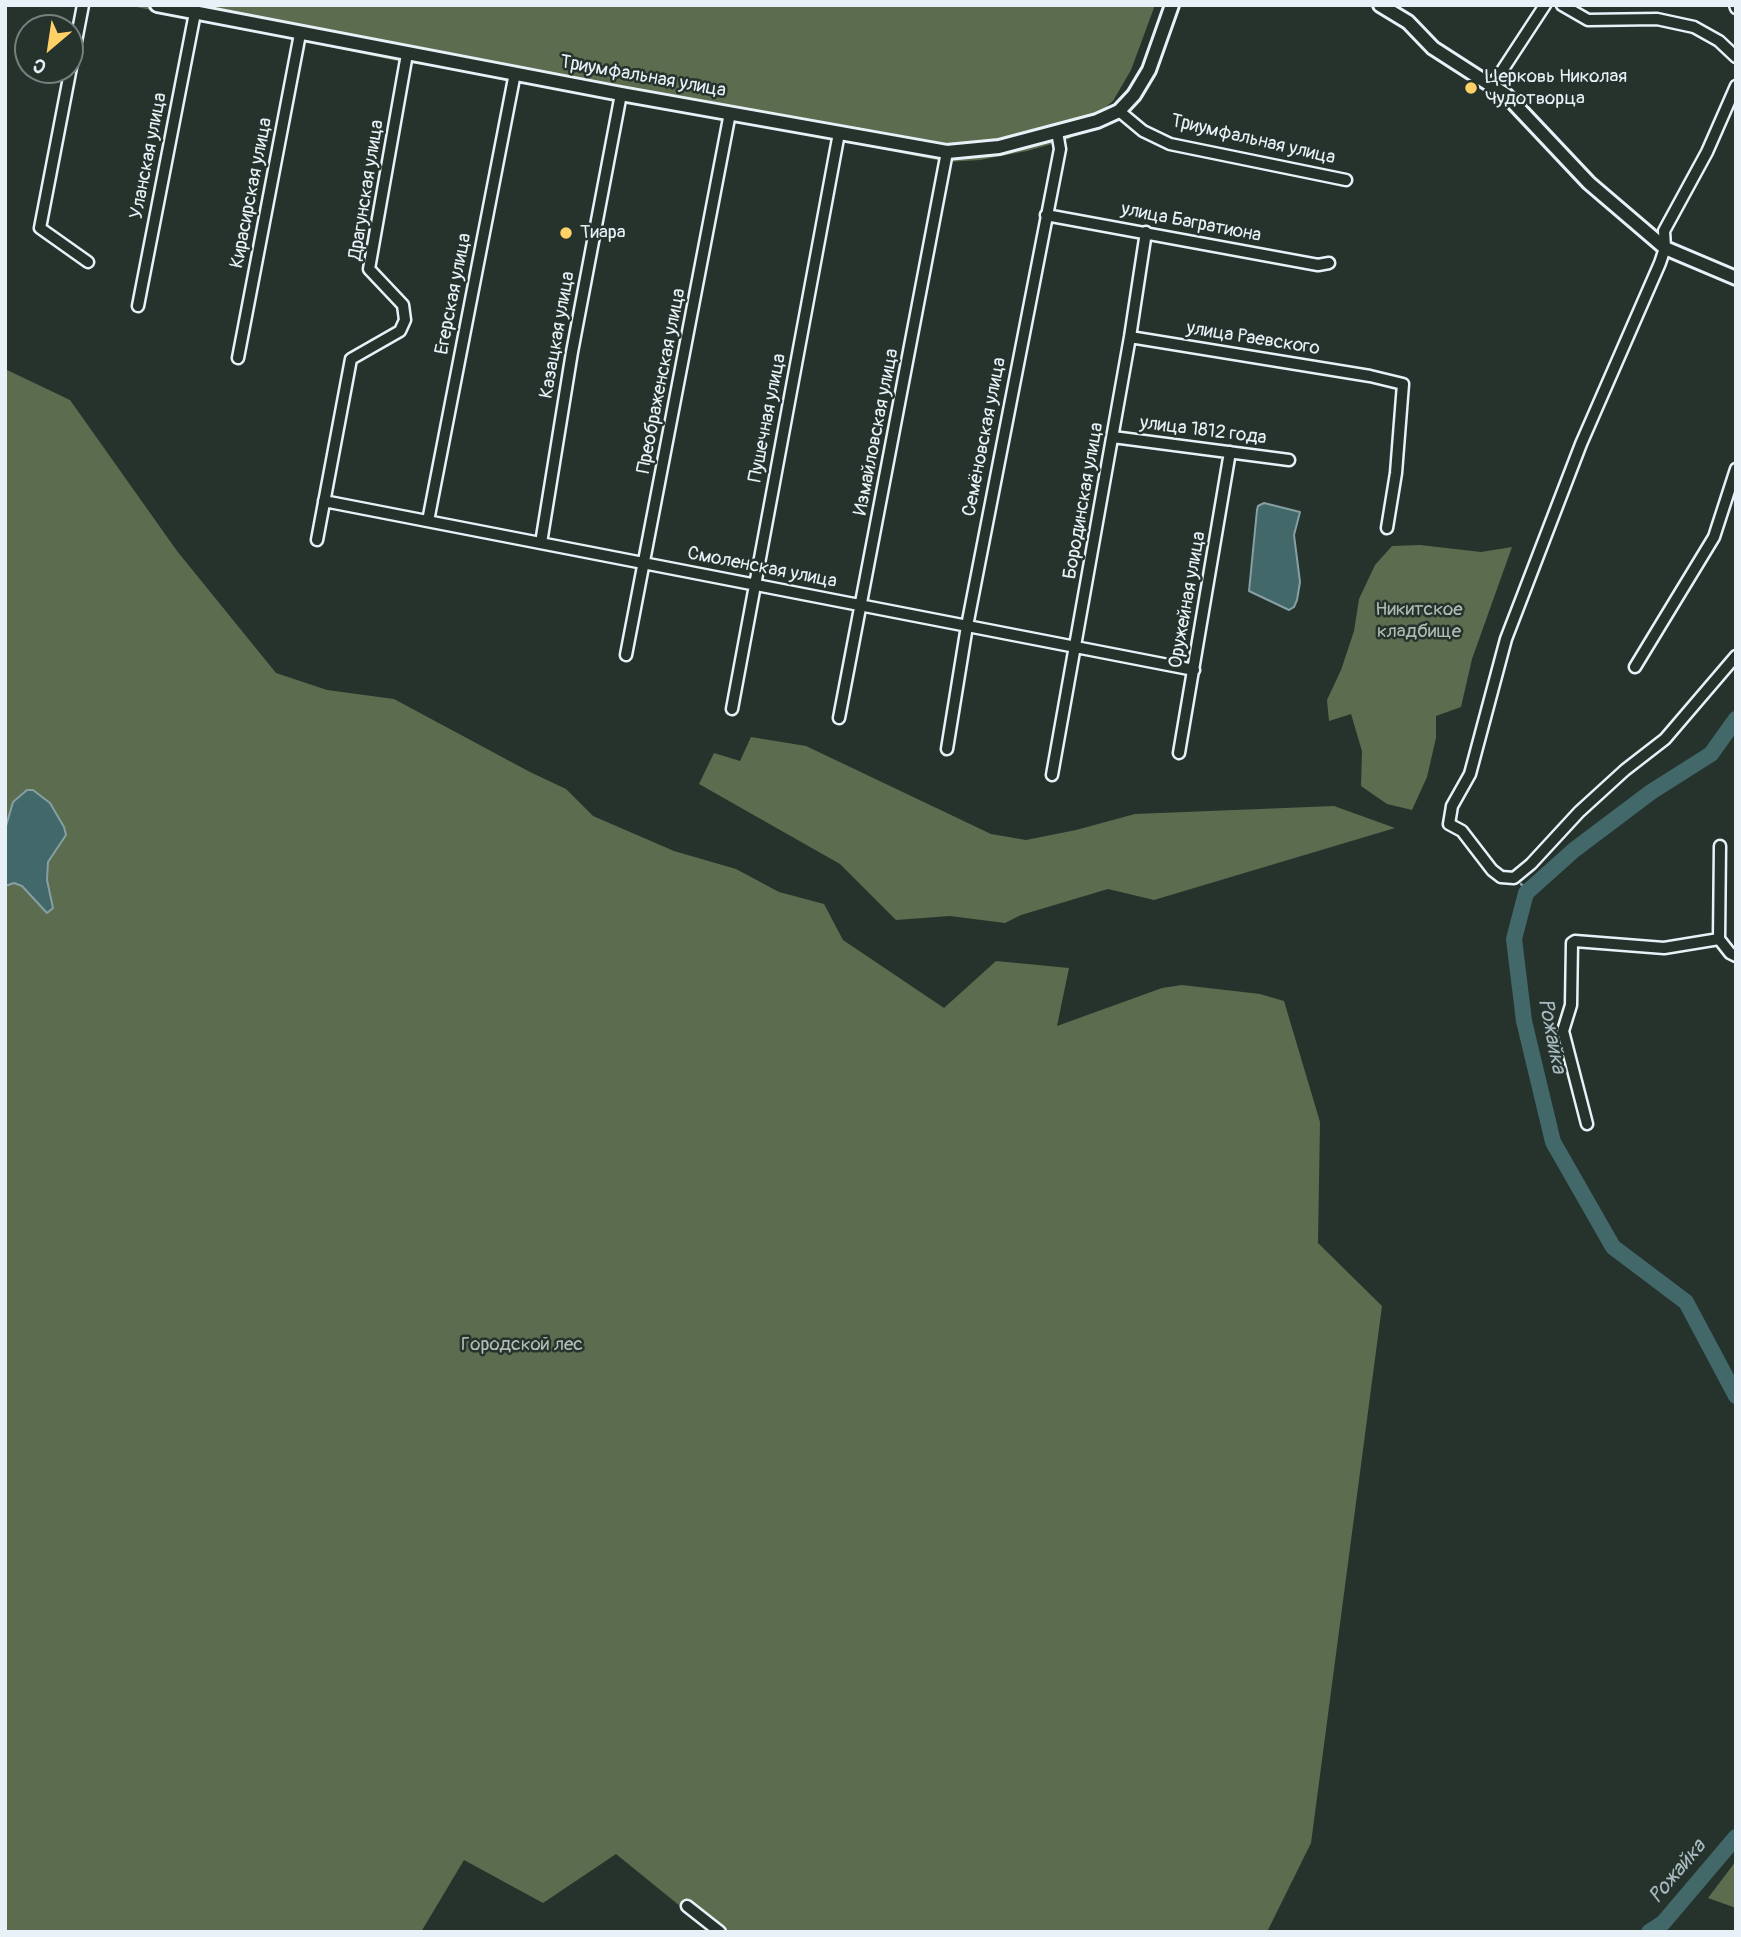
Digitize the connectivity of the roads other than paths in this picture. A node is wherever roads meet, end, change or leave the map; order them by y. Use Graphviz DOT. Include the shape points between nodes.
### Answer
graph roads {
  1 [pos="83,5"];
  2 [pos="157,5"];
  3 [pos="1172,5"];
  4 [pos="1380,5"];
  5 [pos="1545,5"];
  6 [pos="1562,5"];
  7 [pos="195,13"];
  8 [pos="300,34"];
  9 [pos="407,54"];
  10 [pos="1736,57"];
  11 [pos="515,73"];
  12 [pos="1492,86"];
  13 [pos="1736,86"];
  14 [pos="621,94"];
  15 [pos="1119,111"];
  16 [pos="730,113"];
  17 [pos="1057,132"];
  18 [pos="839,133"];
  19 [pos="947,152"];
  20 [pos="1346,180"];
  21 [pos="1046,215"];
  22 [pos="1146,232"];
  23 [pos="1665,248"];
  24 [pos="88,262"];
  25 [pos="1329,263"];
  26 [pos="1736,278"];
  27 [pos="138,306"];
  28 [pos="1130,337"];
  29 [pos="238,358"];
  30 [pos="1113,437"];
  31 [pos="1230,452"];
  32 [pos="1289,460"];
  33 [pos="1736,469"];
  34 [pos="324,501"];
  35 [pos="428,521"];
  36 [pos="1387,528"];
  37 [pos="317,540"];
  38 [pos="541,543"];
  39 [pos="645,563"];
  40 [pos="755,584"];
  41 [pos="862,605"];
  42 [pos="967,626"];
  43 [pos="1076,647"];
  44 [pos="626,655"];
  45 [pos="1736,656"];
  46 [pos="1636,667"];
  47 [pos="1194,670"];
  48 [pos="732,709"];
  49 [pos="839,719"];
  50 [pos="947,749"];
  51 [pos="1179,753"];
  52 [pos="1052,775"];
  53 [pos="1720,846"];
  54 [pos="1718,939"];
  55 [pos="1736,956"];
  56 [pos="1587,1124"];
  57 [pos="687,1906"];
  58 [pos="720,1932"];
  1 -- 24 [label="street" via="40,228"];
  2 -- 7 [label="street, Триумфальная улица"];
  3 -- 15 [label="street, Триумфальная улица" via="1149,70"];
  4 -- 12 [label="street" via="1408,22 1433,48"];
  5 -- 12 [label="street"];
  6 -- 10 [label="street" via="1588,20 1657,19 1694,27"];
  7 -- 8 [label="street, Триумфальная улица"];
  7 -- 27 [label="street, Уланская улица"];
  8 -- 9 [label="street, Триумфальная улица"];
  8 -- 29 [label="street, Кирасирская улица"];
  9 -- 11 [label="street, Триумфальная улица"];
  9 -- 34 [label="street, Драгунская улица" via="369,269 403,305 405,320 400,331 351,359"];
  11 -- 14 [label="street, Триумфальная улица"];
  11 -- 35 [label="street, Егерская улица"];
  12 -- 23 [label="street" via="1506,95 1589,183"];
  13 -- 23 [label="street" via="1664,231"];
  14 -- 16 [label="street, Триумфальная улица"];
  14 -- 38 [label="street, Казацкая улица"];
  15 -- 17 [label="street, Триумфальная улица"];
  15 -- 20 [label="street, Триумфальная улица" via="1143,131 1170,144"];
  16 -- 18 [label="street, Триумфальная улица"];
  16 -- 39 [label="street, Преображенская улица"];
  17 -- 19 [label="street, Триумфальная улица" via="999,147"];
  17 -- 21 [label="street, Семёновская улица" via="1060,149"];
  18 -- 19 [label="street, Триумфальная улица"];
  18 -- 40 [label="street, Пушечная улица"];
  19 -- 41 [label="street, Измайловская улица"];
  21 -- 22 [label="street, улица Багратиона"];
  21 -- 42 [label="street, Семёновская улица"];
  22 -- 25 [label="street, улица Багратиона" via="1318,265"];
  22 -- 28 [label="street, Бородинская улица"];
  23 -- 26 [label="street"];
  23 -- 45 [label="street" via="1581,444 1506,639 1470,774 1452,806 1449,824 1462,831 1492,870 1501,877 1514,878 1579,812 1665,739"];
  28 -- 30 [label="street, Бородинская улица"];
  28 -- 36 [label="street, улица Раевского" via="1403,384"];
  30 -- 31 [label="street, улица 1812 года"];
  30 -- 43 [label="street, Бородинская улица"];
  31 -- 32 [label="street, улица 1812 года"];
  31 -- 47 [label="street, Оружейная улица"];
  33 -- 46 [label="street" via="1714,537"];
  34 -- 35 [label="street, Смоленская улица"];
  34 -- 37 [label="street, Драгунская улица"];
  35 -- 38 [label="street, Смоленская улица"];
  38 -- 39 [label="street, Смоленская улица"];
  39 -- 40 [label="street, Смоленская улица"];
  39 -- 44 [label="street, Преображенская улица"];
  40 -- 41 [label="street, Смоленская улица"];
  40 -- 48 [label="street, Пушечная улица"];
  41 -- 42 [label="street, Смоленская улица"];
  41 -- 49 [label="street, Измайловская улица"];
  42 -- 43 [label="street, Смоленская улица"];
  42 -- 50 [label="street, Семёновская улица"];
  43 -- 47 [label="street, Смоленская улица"];
  43 -- 52 [label="street, Бородинская улица"];
  47 -- 51 [label="street, Оружейная улица"];
  53 -- 54 [label="street"];
  54 -- 55 [label="street"];
  54 -- 56 [label="street" via="1664,948 1572,943 1571,1005 1563,1031"];
  57 -- 58 [label="street"];
}
